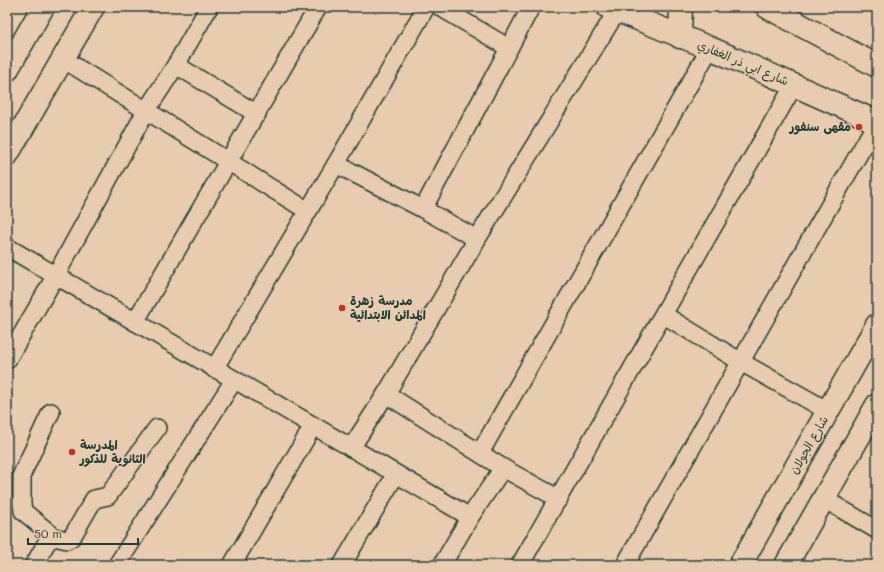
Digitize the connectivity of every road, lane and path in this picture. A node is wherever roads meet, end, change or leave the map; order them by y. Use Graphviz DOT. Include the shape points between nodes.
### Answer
graph roads {
  1 [pos="43,7"];
  2 [pos="93,7"];
  3 [pos="209,7"];
  4 [pos="318,7"];
  5 [pos="426,7"];
  6 [pos="440,7"];
  7 [pos="531,7"];
  8 [pos="681,7"];
  9 [pos="767,7"];
  10 [pos="613,9"];
  11 [pos="791,12"];
  12 [pos="680,37"];
  13 [pos="509,48"];
  14 [pos="710,48"];
  15 [pos="63,60"];
  16 [pos="176,65"];
  17 [pos="877,66"];
  18 [pos="7,70"];
  19 [pos="794,85"];
  20 [pos="146,111"];
  21 [pos="257,114"];
  22 [pos="877,122"];
  23 [pos="7,155"];
  24 [pos="229,162"];
  25 [pos="336,164"];
  26 [pos="423,209"];
  27 [pos="308,211"];
  28 [pos="477,240"];
  29 [pos="7,247"];
  30 [pos="56,275"];
  31 [pos="664,315"];
  32 [pos="135,322"];
  33 [pos="877,325"];
  34 [pos="7,360"];
  35 [pos="741,362"];
  36 [pos="214,369"];
  37 [pos="234,380"];
  38 [pos="386,394"];
  39 [pos="877,405"];
  40 [pos="828,411"];
  41 [pos="51,412"];
  42 [pos="313,426"];
  43 [pos="157,428"];
  44 [pos="351,448"];
  45 [pos="480,453"];
  46 [pos="503,468"];
  47 [pos="396,474"];
  48 [pos="559,499"];
  49 [pos="824,499"];
  50 [pos="470,517"];
  51 [pos="877,530"];
  52 [pos="54,538"];
  53 [pos="34,565"];
  54 [pos="117,565"];
  55 [pos="232,565"];
  56 [pos="342,565"];
  57 [pos="442,565"];
  58 [pos="520,565"];
  59 [pos="626,565"];
  60 [pos="740,565"];
  61 [pos="786,565"];
  1 -- 18 [label="street"];
  2 -- 15 [label="street"];
  3 -- 16 [label="street"];
  4 -- 21 [label="street"];
  5 -- 25 [label="street"];
  6 -- 13 [label="street"];
  7 -- 13 [label="street"];
  8 -- 12 [label="street"];
  9 -- 11 [label="street"];
  10 -- 12 [label="street, شارع ابي ذر الغفاري"];
  10 -- 28 [label="street"];
  11 -- 17 [label="street"];
  12 -- 14 [label="street, شارع ابي ذر الغفاري"];
  13 -- 26 [label="street"];
  14 -- 19 [label="street, شارع ابي ذر الغفاري"];
  14 -- 45 [label="street"];
  15 -- 20 [label="street"];
  15 -- 23 [label="street"];
  16 -- 20 [label="street"];
  16 -- 21 [label="street"];
  19 -- 22 [label="street, شارع ابي ذر الغفاري"];
  19 -- 31 [label="street"];
  20 -- 24 [label="street"];
  20 -- 30 [label="street"];
  21 -- 24 [label="street"];
  22 -- 35 [label="street"];
  24 -- 27 [label="street"];
  24 -- 32 [label="street"];
  25 -- 26 [label="street"];
  25 -- 27 [label="street"];
  26 -- 28 [label="street"];
  27 -- 36 [label="street"];
  28 -- 38 [label="street"];
  29 -- 30 [label="street"];
  30 -- 32 [label="street"];
  30 -- 34 [label="street"];
  31 -- 35 [label="street"];
  31 -- 48 [label="street"];
  32 -- 36 [label="street"];
  33 -- 40 [label="street, شارع الجولان"];
  35 -- 40 [label="street"];
  35 -- 59 [label="street"];
  36 -- 37 [label="street"];
  37 -- 42 [label="street"];
  37 -- 54 [label="street"];
  38 -- 44 [label="street"];
  38 -- 45 [label="street"];
  39 -- 49 [label="street"];
  40 -- 60 [label="street, شارع الجولان"];
  41 -- 52 [label="street" via="22,474 22,504 24,511"];
  42 -- 44 [label="street"];
  42 -- 55 [label="street"];
  43 -- 52 [label="street" via="108,496 94,499 72,537 67,540"];
  44 -- 47 [label="street"];
  45 -- 46 [label="street"];
  46 -- 48 [label="street"];
  46 -- 50 [label="street"];
  47 -- 50 [label="street"];
  47 -- 56 [label="street"];
  48 -- 58 [label="street"];
  49 -- 51 [label="street"];
  49 -- 61 [label="street"];
  50 -- 57 [label="street"];
  52 -- 53 [label="street" via="47,542"];
}
